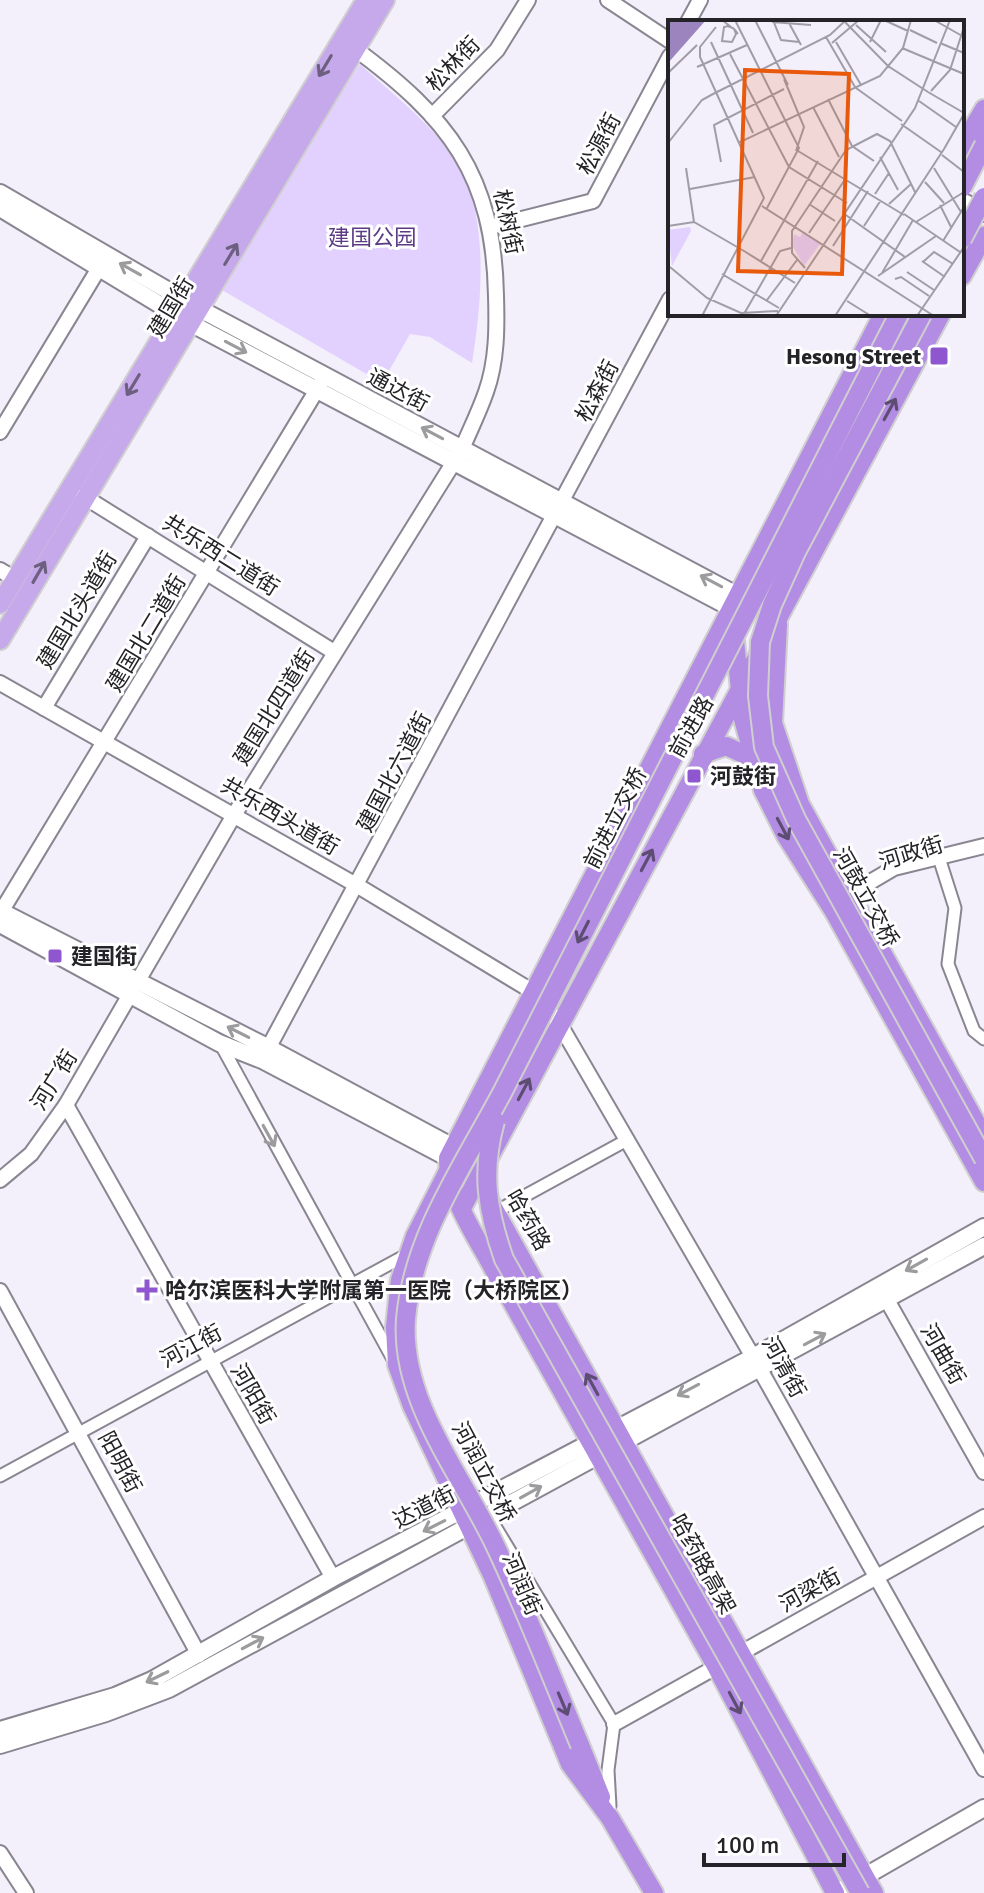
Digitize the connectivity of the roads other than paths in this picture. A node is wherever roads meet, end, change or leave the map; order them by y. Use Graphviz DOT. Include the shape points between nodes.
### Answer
graph roads {
  1 [pos="366,0"];
  2 [pos="385,0"];
  3 [pos="528,0"];
  4 [pos="608,0"];
  5 [pos="700,0"];
  6 [pos="689,20"];
  7 [pos="668,40"];
  8 [pos="354,48"];
  9 [pos="668,60"];
  10 [pos="984,109"];
  11 [pos="432,116"];
  12 [pos="984,136"];
  13 [pos="964,143"];
  14 [pos="984,145"];
  15 [pos="964,162"];
  16 [pos="964,181"];
  17 [pos="964,184"];
  18 [pos="0,193"];
  19 [pos="984,195"];
  20 [pos="964,202"];
  21 [pos="0,208"];
  22 [pos="984,213"];
  23 [pos="490,227"];
  24 [pos="964,235"];
  25 [pos="984,236"];
  26 [pos="99,268"];
  27 [pos="964,272"];
  28 [pos="668,303"];
  29 [pos="187,311"];
  30 [pos="869,316"];
  31 [pos="882,316"];
  32 [pos="898,316"];
  33 [pos="921,316"];
  34 [pos="940,316"];
  35 [pos="321,382"];
  36 [pos="0,432"];
  37 [pos="458,455"];
  38 [pos="83,496"];
  39 [pos="559,509"];
  40 [pos="148,536"];
  41 [pos="759,552"];
  42 [pos="207,573"];
  43 [pos="8,574"];
  44 [pos="734,602"];
  45 [pos="0,604"];
  46 [pos="779,620"];
  47 [pos="0,640"];
  48 [pos="334,652"];
  49 [pos="0,683"];
  50 [pos="740,689"];
  51 [pos="44,708"];
  52 [pos="106,741"];
  53 [pos="703,754"];
  54 [pos="752,758"];
  55 [pos="234,815"];
  56 [pos="984,846"];
  57 [pos="984,856"];
  58 [pos="941,864"];
  59 [pos="358,886"];
  60 [pos="851,894"];
  61 [pos="833,910"];
  62 [pos="0,916"];
  63 [pos="135,988"];
  64 [pos="535,993"];
  65 [pos="559,1023"];
  66 [pos="984,1039"];
  67 [pos="219,1043"];
  68 [pos="265,1054"];
  69 [pos="503,1091"];
  70 [pos="66,1105"];
  71 [pos="984,1137"];
  72 [pos="627,1140"];
  73 [pos="450,1159"];
  74 [pos="984,1159"];
  75 [pos="0,1180"];
  76 [pos="476,1181"];
  77 [pos="984,1182"];
  78 [pos="462,1208"];
  79 [pos="497,1211"];
  80 [pos="984,1227"];
  81 [pos="984,1246"];
  82 [pos="408,1254"];
  83 [pos="352,1285"];
  84 [pos="0,1291"];
  85 [pos="887,1300"];
  86 [pos="403,1359"];
  87 [pos="210,1363"];
  88 [pos="756,1363"];
  89 [pos="79,1432"];
  90 [pos="620,1435"];
  91 [pos="596,1448"];
  92 [pos="984,1472"];
  93 [pos="0,1476"];
  94 [pos="489,1515"];
  95 [pos="984,1517"];
  96 [pos="467,1519"];
  97 [pos="333,1578"];
  98 [pos="876,1579"];
  99 [pos="742,1652"];
  100 [pos="199,1655"];
  101 [pos="716,1666"];
  102 [pos="614,1724"];
  103 [pos="0,1730"];
  104 [pos="0,1745"];
  105 [pos="984,1769"];
  106 [pos="984,1808"];
  107 [pos="610,1818"];
  108 [pos="0,1853"];
  109 [pos="866,1888"];
  110 [pos="26,1893"];
  111 [pos="654,1893"];
  112 [pos="836,1893"];
  1 -- 29 [label="main road, 建国街, one-way"];
  2 -- 8 [label="main road, 建国街"];
  3 -- 11 [label="street, 松林街" via="497,50"];
  4 -- 7 [label="street"];
  5 -- 6 [label="street"];
  8 -- 11 [label="street, 松树街"];
  29 -- 8 [label="main road, 建国街, one-way"];
  9 -- 23 [label="street, 松源街" via="593,201"];
  10 -- 13 [label="highway"];
  11 -- 23 [label="street, 松树街" via="464,157"];
  12 -- 15 [label="highway"];
  14 -- 17 [label="highway, bridge"];
  16 -- 19 [label="main road"];
  29 -- 18 [label="main road, 通达街, one-way"];
  19 -- 24 [label="highway, bridge"];
  20 -- 22 [label="main road"];
  21 -- 26 [label="main road, 通达街"];
  23 -- 37 [label="street, 松树街" via="496,276 495,355 487,391"];
  25 -- 27 [label="highway"];
  26 -- 29 [label="main road, 通达街"];
  26 -- 36 [label="street"];
  28 -- 39 [label="street, 松森街"];
  29 -- 35 [label="main road, 通达街"];
  29 -- 38 [label="main road, 建国街"];
  29 -- 43 [label="main road, 建国街, one-way"];
  30 -- 41 [label="highway, 前进路" via="777,500"];
  31 -- 41 [label="highway, 前进路"];
  32 -- 69 [label="highway, 前进立交桥, one-way, bridge"];
  33 -- 74 [label="highway, 河鼓立交桥, bridge" via="796,552 760,642 758,696 764,747 796,819"];
  46 -- 34 [label="highway, 前进路, one-way"];
  35 -- 37 [label="main road, 通达街"];
  35 -- 42 [label="street, 建国北二道街"];
  37 -- 39 [label="main road, 通达街"];
  37 -- 48 [label="street, 建国北四道街"];
  38 -- 40 [label="street, 共乐西二道街"];
  47 -- 38 [label="main road, 建国街, one-way"];
  39 -- 44 [label="main road, 通达街"];
  39 -- 59 [label="street, 建国北六道街"];
  40 -- 42 [label="street, 共乐西二道街"];
  40 -- 51 [label="street, 建国北头道街"];
  41 -- 44 [label="highway, 前进路"];
  42 -- 48 [label="street, 共乐西二道街"];
  42 -- 52 [label="street, 建国北二道街"];
  43 -- 45 [label="main road, 建国街"];
  44 -- 46 [label="main road, 通达街"];
  44 -- 50 [label="highway"];
  44 -- 64 [label="highway, 前进路"];
  46 -- 50 [label="highway, 前进路"];
  46 -- 60 [label="highway" via="773,723 778,748 800,804"];
  48 -- 55 [label="street, 建国北四道街"];
  49 -- 51 [label="street, 共乐西头道街"];
  50 -- 53 [label="highway, 前进路"];
  50 -- 54 [label="highway"];
  51 -- 52 [label="street, 共乐西头道街"];
  52 -- 55 [label="street, 共乐西头道街"];
  52 -- 62 [label="street, 建国北二道街"];
  53 -- 54 [label="highway" via="726,746"];
  65 -- 53 [label="highway, 前进路, one-way"];
  54 -- 61 [label="highway, one-way" via="786,836"];
  55 -- 59 [label="street, 共乐西头道街"];
  55 -- 63 [label="street, 建国北四道街"];
  56 -- 60 [label="street, 河政街" via="894,868"];
  57 -- 58 [label="street, 河政街"];
  58 -- 60 [label="street, 河政街"];
  58 -- 66 [label="street" via="955,908 948,964 974,1031"];
  59 -- 64 [label="street, 共乐西头道街"];
  59 -- 68 [label="street, 建国北六道街"];
  60 -- 61 [label="street, 河政街"];
  60 -- 71 [label="highway"];
  61 -- 77 [label="highway"];
  62 -- 63 [label="main road, 哈药路"];
  63 -- 67 [label="main road, 哈药路"];
  68 -- 63 [label="main road, 哈药路, one-way"];
  63 -- 70 [label="street, 河广街"];
  64 -- 65 [label="street, 河清街"];
  64 -- 73 [label="highway, 前进路"];
  65 -- 72 [label="street, 河清街"];
  76 -- 65 [label="highway, 前进路, one-way"];
  67 -- 68 [label="main road, 哈药路"];
  67 -- 83 [label="street, 河润街, one-way"];
  68 -- 73 [label="main road, 哈药路"];
  69 -- 86 [label="highway, 前进立交桥, bridge" via="426,1238 407,1312"];
  69 -- 109 [label="highway, 哈药路高架, bridge" via="485,1171 489,1216 504,1259"];
  70 -- 75 [label="street, 河广街" via="31,1154"];
  70 -- 87 [label="street, 河阳街"];
  72 -- 79 [label="street"];
  72 -- 88 [label="street, 河清街"];
  73 -- 76 [label="highway, 哈药路"];
  73 -- 78 [label="highway"];
  73 -- 82 [label="highway"];
  76 -- 78 [label="highway, 前进路"];
  76 -- 79 [label="highway, 哈药路"];
  78 -- 91 [label="highway"];
  90 -- 79 [label="highway, 哈药路, one-way"];
  80 -- 88 [label="main road, one-way"];
  81 -- 85 [label="main road"];
  82 -- 83 [label="street, 河江街"];
  82 -- 86 [label="highway, 河润街" via="397,1295"];
  83 -- 86 [label="street, 河润街"];
  83 -- 87 [label="street, 河江街"];
  84 -- 89 [label="street, 阳明街"];
  88 -- 85 [label="main road, one-way"];
  85 -- 92 [label="street, 河曲街"];
  86 -- 96 [label="highway, 河润街" via="412,1406"];
  86 -- 107 [label="highway, 河润立交桥, one-way, bridge" via="496,1547"];
  87 -- 89 [label="street, 河江街"];
  87 -- 97 [label="street, 河阳街"];
  88 -- 90 [label="main road, 达道街"];
  88 -- 98 [label="street, 河清街"];
  89 -- 93 [label="street, 河江街"];
  89 -- 100 [label="street, 阳明街"];
  90 -- 91 [label="main road, 达道街"];
  90 -- 99 [label="highway, 哈药路"];
  94 -- 91 [label="main road, 达道街, one-way"];
  91 -- 96 [label="main road, 达道街"];
  91 -- 101 [label="highway"];
  94 -- 96 [label="main road, 达道街"];
  94 -- 102 [label="street, 河润街"];
  95 -- 98 [label="street, 河梁街"];
  96 -- 97 [label="main road, 达道街, one-way"];
  104 -- 96 [label="main road, 达道街, one-way" via="169,1689"];
  96 -- 107 [label="highway, 河润街" via="570,1764"];
  97 -- 100 [label="main road, 达道街"];
  98 -- 99 [label="street, 河梁街"];
  98 -- 105 [label="street, 河清街"];
  99 -- 101 [label="street, 河梁街"];
  99 -- 109 [label="highway, 哈药路"];
  100 -- 103 [label="main road, 达道街, one-way" via="115,1696"];
  101 -- 102 [label="street, 河梁街"];
  101 -- 112 [label="highway, one-way"];
  102 -- 107 [label="street, 河润街" via="608,1770"];
  106 -- 109 [label="main road"];
  107 -- 111 [label="highway, 河润街"];
  108 -- 110 [label="street"];
  109 -- 112 [label="main road"];
}
